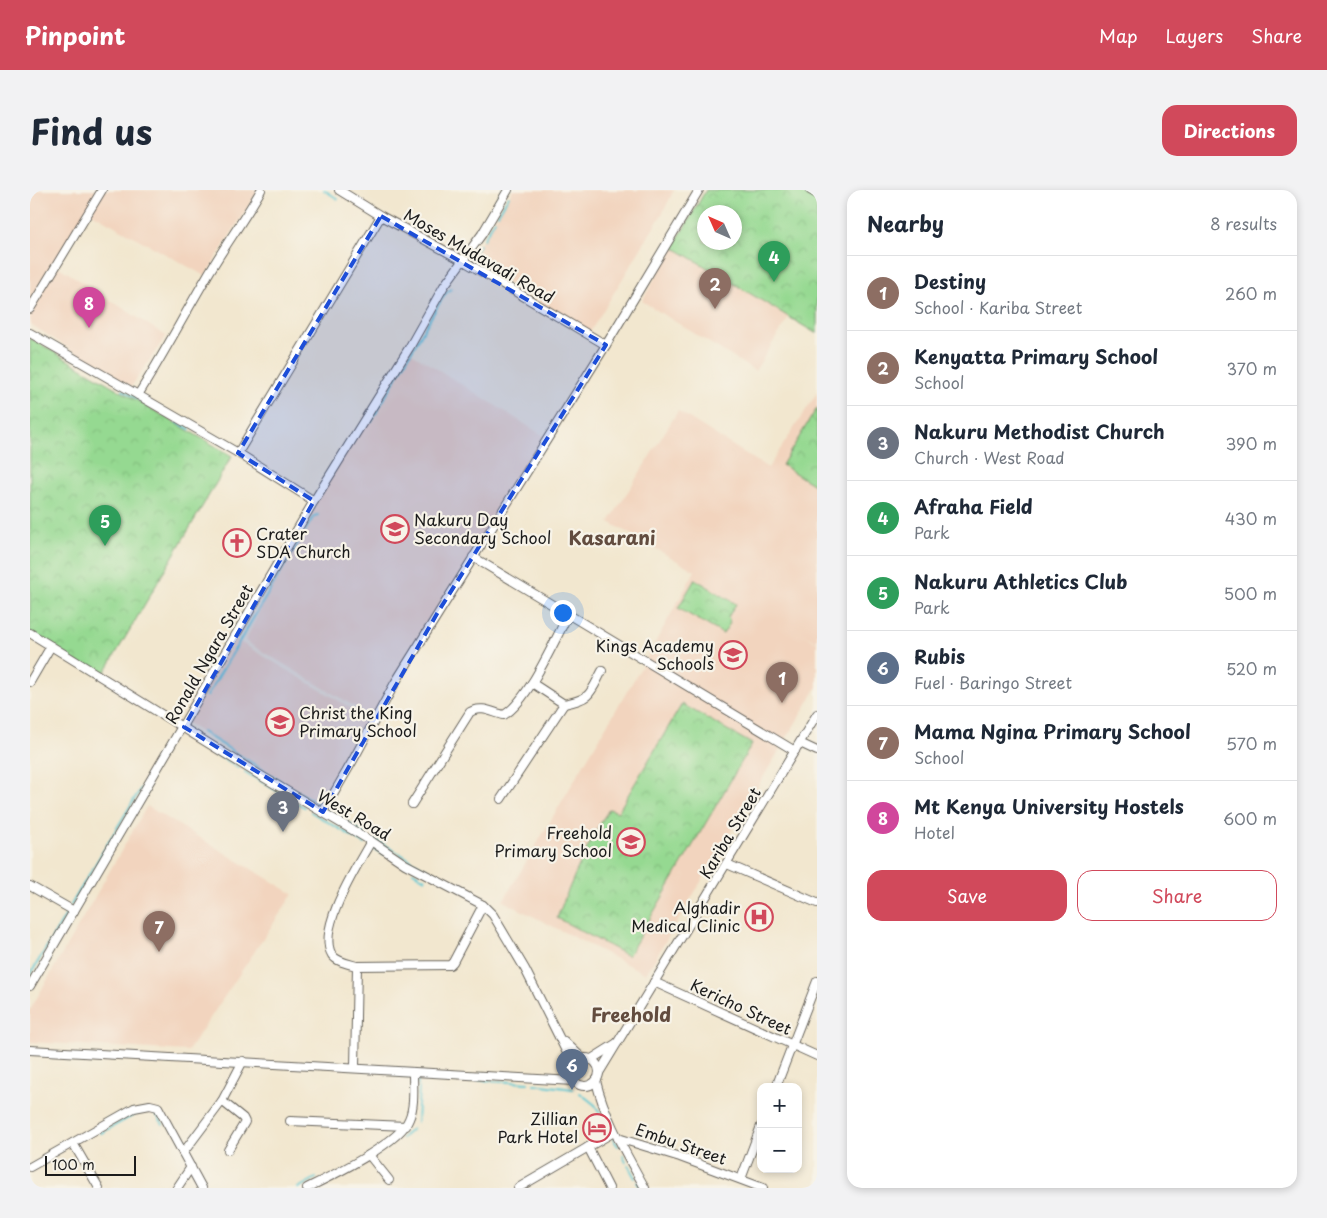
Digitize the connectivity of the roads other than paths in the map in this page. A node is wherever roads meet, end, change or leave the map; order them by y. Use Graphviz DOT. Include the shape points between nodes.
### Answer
graph roads {
  1 [pos="102,190"];
  2 [pos="261,190"];
  3 [pos="339,190"];
  4 [pos="508,190"];
  5 [pos="699,190"];
  6 [pos="810,190"];
  7 [pos="817,194"];
  8 [pos="381,216"];
  9 [pos="462,260"];
  10 [pos="30,309"];
  11 [pos="30,333"];
  12 [pos="606,345"];
  13 [pos="138,395"];
  14 [pos="238,453"];
  15 [pos="314,501"];
  16 [pos="473,557"];
  17 [pos="568,615"];
  18 [pos="30,633"];
  19 [pos="51,646"];
  20 [pos="602,671"];
  21 [pos="30,682"];
  22 [pos="532,683"];
  23 [pos="564,704"];
  24 [pos="817,714"];
  25 [pos="184,726"];
  26 [pos="800,743"];
  27 [pos="795,751"];
  28 [pos="817,751"];
  29 [pos="501,799"];
  30 [pos="412,804"];
  31 [pos="323,812"];
  32 [pos="371,841"];
  33 [pos="727,864"];
  34 [pos="30,886"];
  35 [pos="817,903"];
  36 [pos="483,905"];
  37 [pos="74,911"];
  38 [pos="356,966"];
  39 [pos="817,980"];
  40 [pos="654,982"];
  41 [pos="30,986"];
  42 [pos="561,1038"];
  43 [pos="618,1042"];
  44 [pos="791,1045"];
  45 [pos="30,1050"];
  46 [pos="817,1056"];
  47 [pos="587,1059"];
  48 [pos="243,1061"];
  49 [pos="355,1067"];
  50 [pos="572,1068"];
  51 [pos="413,1073"];
  52 [pos="597,1077"];
  53 [pos="551,1080"];
  54 [pos="574,1081"];
  55 [pos="777,1083"];
  56 [pos="586,1086"];
  57 [pos="601,1100"];
  58 [pos="222,1101"];
  59 [pos="290,1121"];
  60 [pos="406,1126"];
  61 [pos="760,1128"];
  62 [pos="616,1135"];
  63 [pos="73,1143"];
  64 [pos="588,1147"];
  65 [pos="228,1150"];
  66 [pos="183,1153"];
  67 [pos="369,1155"];
  68 [pos="30,1168"];
  69 [pos="191,1168"];
  70 [pos="389,1180"];
  71 [pos="741,1180"];
  72 [pos="99,1188"];
  73 [pos="177,1188"];
  74 [pos="202,1188"];
  75 [pos="307,1188"];
  76 [pos="518,1188"];
  77 [pos="609,1188"];
  78 [pos="645,1188"];
  79 [pos="763,1188"];
  1 -- 10 [label="street"];
  2 -- 13 [label="street"];
  3 -- 8 [label="street, Moses Mudavadi Road"];
  4 -- 9 [label="street, Ronald Ngara Street"];
  5 -- 12 [label="street"];
  6 -- 7 [label="street"];
  8 -- 9 [label="street, Moses Mudavadi Road"];
  8 -- 14 [label="street"];
  9 -- 12 [label="street, Moses Mudavadi Road"];
  9 -- 15 [label="street, Ronald Ngara Street"];
  11 -- 13 [label="street"];
  12 -- 16 [label="street"];
  13 -- 14 [label="street"];
  14 -- 15 [label="street"];
  15 -- 25 [label="street, Ronald Ngara Street"];
  16 -- 17 [label="street"];
  16 -- 31 [label="street" via="399,675"];
  17 -- 22 [label="street"];
  17 -- 27 [label="street"];
  18 -- 19 [label="street, West Road"];
  19 -- 21 [label="street"];
  19 -- 25 [label="street, West Road"];
  20 -- 23 [label="street" via="588,696"];
  22 -- 23 [label="street"];
  22 -- 30 [label="street" via="504,715 475,709 470,712"];
  23 -- 29 [label="street"];
  24 -- 26 [label="street, Kariba Street"];
  25 -- 31 [label="street, West Road"];
  25 -- 37 [label="street, Ronald Ngara Street"];
  26 -- 27 [label="street, Kariba Street"];
  26 -- 28 [label="street"];
  27 -- 33 [label="street, Kariba Street"];
  31 -- 32 [label="street, West Road"];
  32 -- 36 [label="street, West Road" via="405,864"];
  32 -- 38 [label="street" via="329,927 332,954"];
  33 -- 35 [label="street"];
  33 -- 40 [label="street, Kariba Street"];
  34 -- 37 [label="street"];
  36 -- 38 [label="street" via="450,966"];
  36 -- 42 [label="street, West Road" via="493,915 525,969"];
  37 -- 41 [label="street, Ronald Ngara Street"];
  38 -- 49 [label="street"];
  39 -- 44 [label="street"];
  40 -- 43 [label="street, Kariba Street"];
  40 -- 44 [label="street, Kericho Street"];
  42 -- 47 [label="street, West Road"];
  42 -- 50 [label="street, West Road"];
  43 -- 47 [label="street"];
  43 -- 52 [label="street, Kariba Street"];
  44 -- 46 [label="street, Kericho Street"];
  44 -- 55 [label="street"];
  45 -- 48 [label="street"];
  47 -- 50 [label="street" via="577,1061"];
  47 -- 52 [label="street" via="597,1065"];
  48 -- 49 [label="street"];
  48 -- 58 [label="street"];
  49 -- 51 [label="street"];
  50 -- 53 [label="street"];
  50 -- 54 [label="street"];
  51 -- 53 [label="street"];
  51 -- 60 [label="street" via="412,1109"];
  52 -- 56 [label="street"];
  52 -- 57 [label="street"];
  53 -- 54 [label="street"];
  54 -- 56 [label="street"];
  56 -- 57 [label="street"];
  57 -- 62 [label="street"];
  58 -- 65 [label="street" via="244,1122"];
  58 -- 66 [label="street"];
  59 -- 60 [label="street"];
  60 -- 67 [label="street"];
  61 -- 71 [label="street"];
  62 -- 64 [label="street"];
  62 -- 71 [label="street, Embu Street"];
  62 -- 78 [label="street"];
  63 -- 66 [label="street" via="134,1108 150,1105 158,1107"];
  63 -- 68 [label="street"];
  63 -- 72 [label="street"];
  64 -- 76 [label="street"];
  64 -- 77 [label="street"];
  66 -- 69 [label="street"];
  67 -- 70 [label="street"];
  67 -- 75 [label="street"];
  69 -- 73 [label="street"];
  69 -- 74 [label="street"];
  71 -- 79 [label="street, Embu Street"];
}
